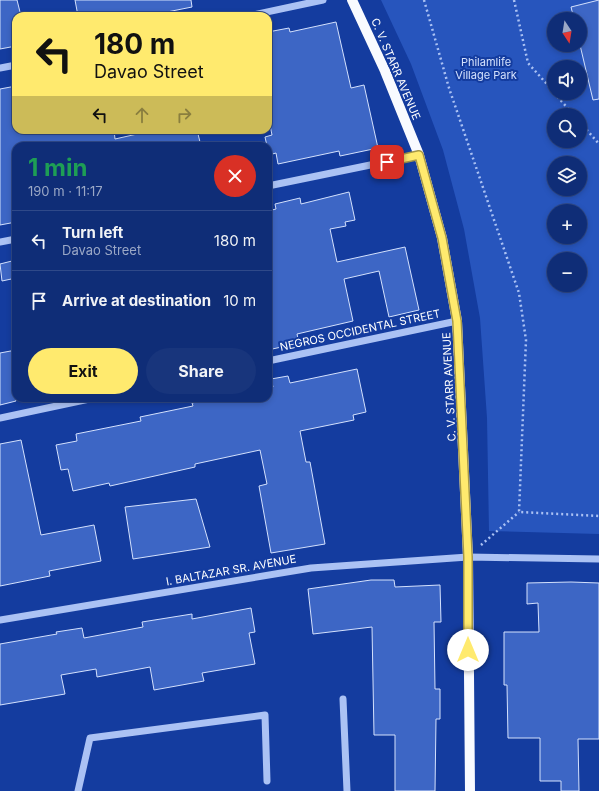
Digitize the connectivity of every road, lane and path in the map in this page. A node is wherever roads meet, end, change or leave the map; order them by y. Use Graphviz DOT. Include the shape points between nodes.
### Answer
graph roads {
  1 [pos="323,0"];
  2 [pos="352,0"];
  3 [pos="424,0"];
  4 [pos="514,0"];
  5 [pos="267,12"];
  6 [pos="12,66"];
  7 [pos="0,68"];
  8 [pos="547,85"];
  9 [pos="560,100"];
  10 [pos="568,108"];
  11 [pos="587,130"];
  12 [pos="599,144"];
  13 [pos="419,155"];
  14 [pos="272,185"];
  15 [pos="12,240"];
  16 [pos="0,242"];
  17 [pos="457,321"];
  18 [pos="272,360"];
  19 [pos="75,402"];
  20 [pos="0,418"];
  21 [pos="519,512"];
  22 [pos="599,516"];
  23 [pos="468,557"];
  24 [pos="599,559"];
  25 [pos="0,620"];
  26 [pos="343,699"];
  27 [pos="267,781"];
  28 [pos="78,791"];
  29 [pos="347,791"];
  30 [pos="470,791"];
  1 -- 5 [label="street"];
  2 -- 13 [label="main road, C. V. STARR AVENUE" via="385,71"];
  3 -- 21 [label="path" via="449,88 519,293 526,340"];
  4 -- 8 [label="path" via="528,63"];
  6 -- 7 [label="street"];
  9 -- 10 [label="path"];
  11 -- 12 [label="path"];
  13 -- 14 [label="street"];
  13 -- 17 [label="main road, C. V. STARR AVENUE" via="442,238"];
  15 -- 16 [label="street"];
  17 -- 18 [label="street, NEGROS OCCIDENTAL STREET"];
  17 -- 23 [label="main road, C. V. STARR AVENUE"];
  19 -- 20 [label="street"];
  21 -- 22 [label="path"];
  21 -- 23 [label="path"];
  23 -- 24 [label="street, I. BALTAZAR SR. AVENUE"];
  23 -- 25 [label="street, I. BALTAZAR SR. AVENUE" via="311,568"];
  23 -- 30 [label="main road, C. V. STARR AVENUE"];
  26 -- 29 [label="street"];
  27 -- 28 [label="street" via="265,715 90,738"];
}
